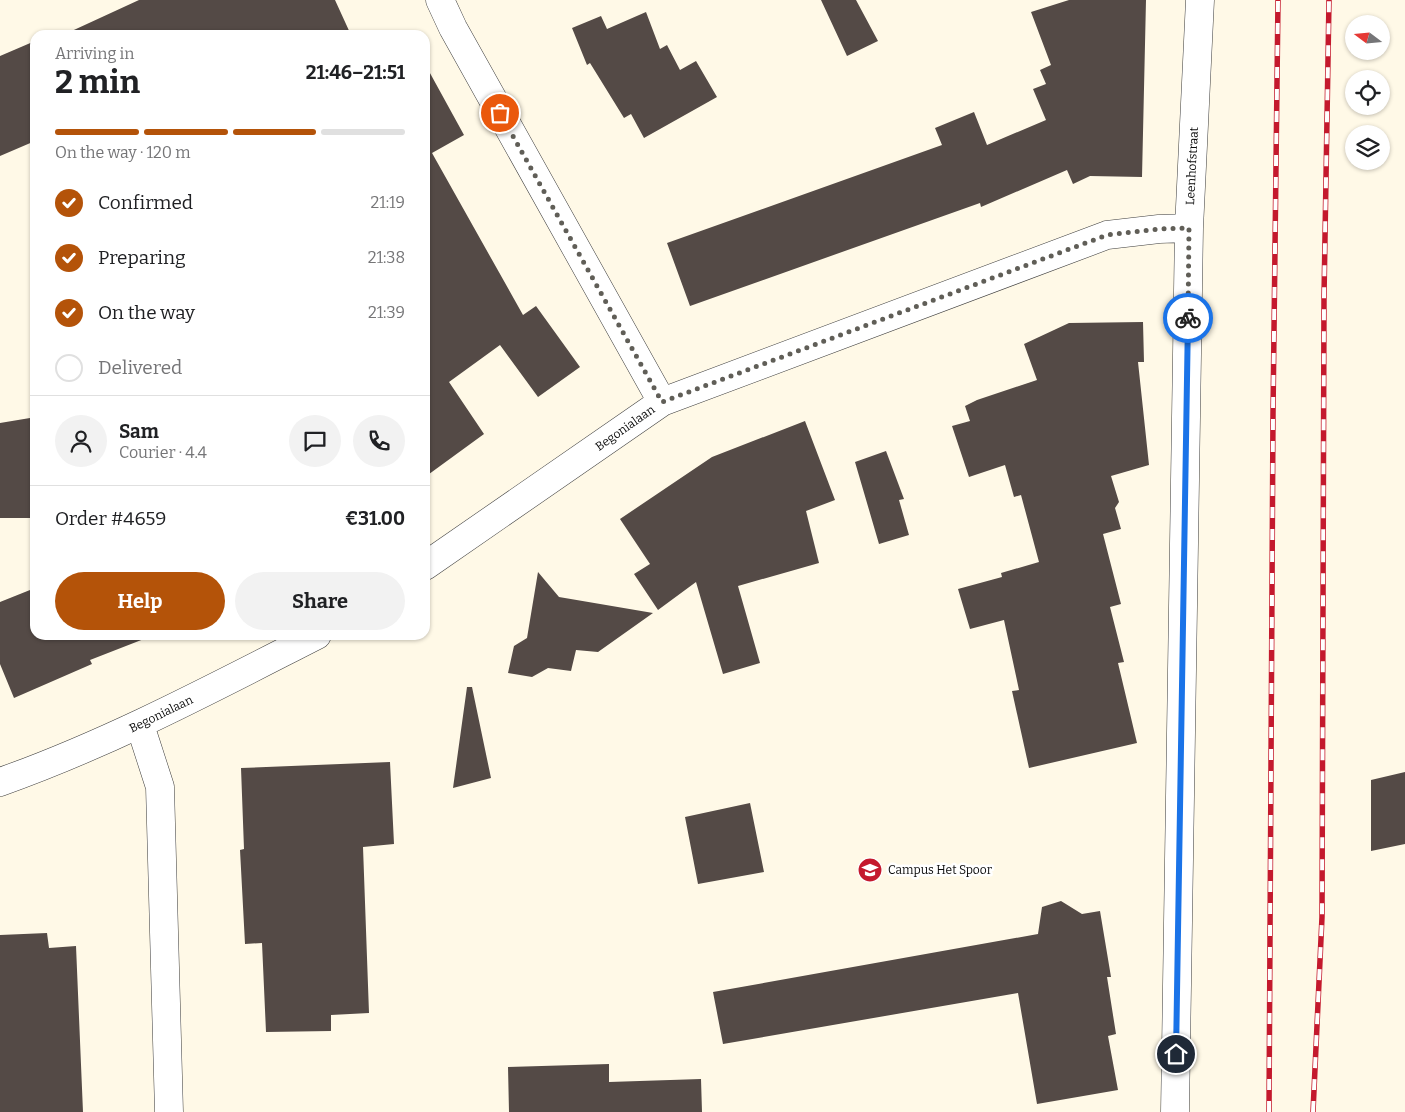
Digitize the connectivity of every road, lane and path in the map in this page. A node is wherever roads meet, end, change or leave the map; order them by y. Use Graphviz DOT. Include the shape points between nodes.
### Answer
graph roads {
  1 [pos="440,0"];
  2 [pos="1200,0"];
  3 [pos="1189,228"];
  4 [pos="662,402"];
  5 [pos="430,563"];
  6 [pos="307,640"];
  7 [pos="140,725"];
  8 [pos="0,782"];
  9 [pos="169,1112"];
  10 [pos="1175,1112"];
  1 -- 4 [label="street"];
  2 -- 3 [label="street, Leenhofstraat"];
  3 -- 4 [label="street, Begonialaan" via="1107,235"];
  3 -- 10 [label="street, Leenhofstraat"];
  4 -- 5 [label="street, Begonialaan"];
  6 -- 7 [label="street, Begonialaan"];
  7 -- 8 [label="street, Begonialaan" via="50,765"];
  7 -- 9 [label="street" via="160,787"];
}
